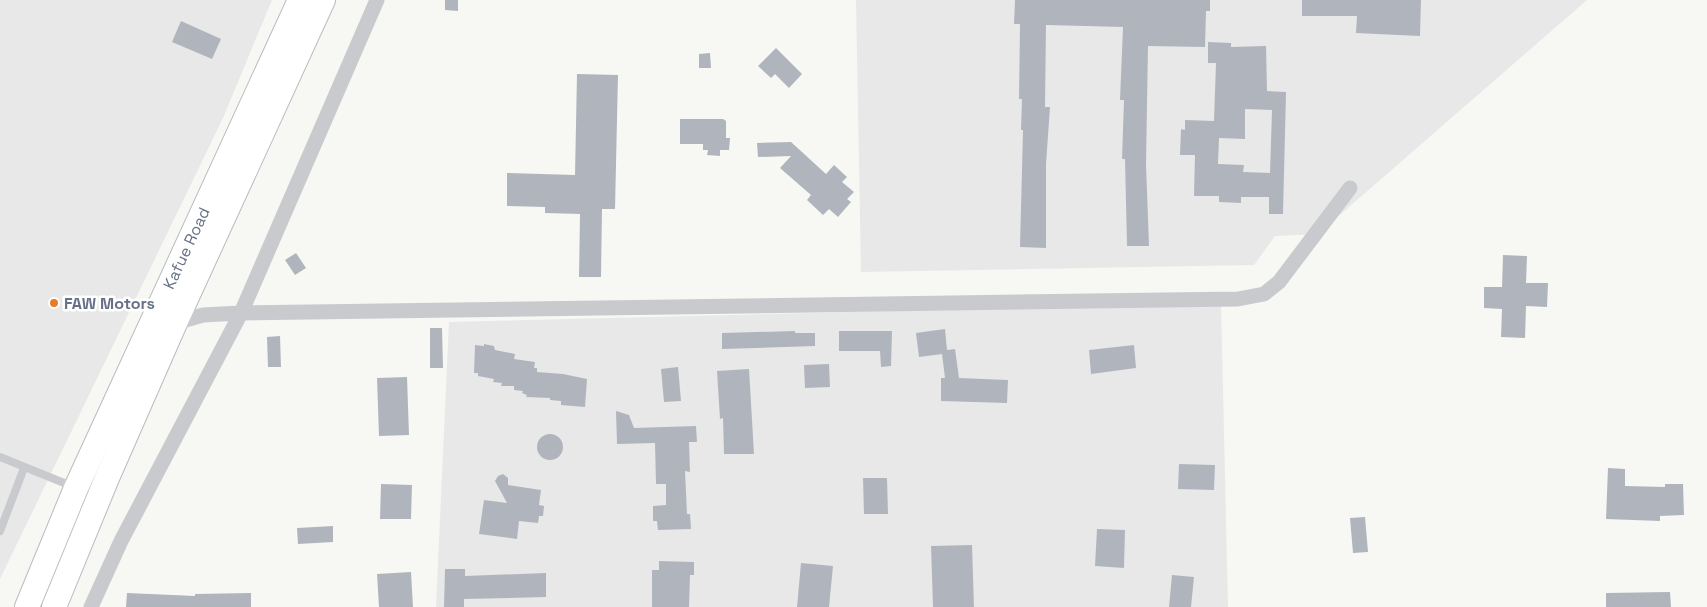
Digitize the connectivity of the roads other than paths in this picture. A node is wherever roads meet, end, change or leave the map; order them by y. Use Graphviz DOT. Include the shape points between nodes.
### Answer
graph roads {
  1 [pos="300,0"];
  2 [pos="323,0"];
  3 [pos="377,0"];
  4 [pos="1350,188"];
  5 [pos="241,313"];
  6 [pos="175,323"];
  7 [pos="0,457"];
  8 [pos="24,468"];
  9 [pos="76,488"];
  10 [pos="0,531"];
  11 [pos="27,607"];
  12 [pos="54,607"];
  13 [pos="91,607"];
  1 -- 9 [label="main road, Kafue Road"];
  2 -- 6 [label="main road, Kafue Road"];
  3 -- 5 [label="street"];
  4 -- 5 [label="street" via="1279,282 1264,294 1238,298"];
  5 -- 6 [label="street" via="203,315"];
  5 -- 13 [label="street" via="121,541"];
  6 -- 12 [label="main road, Kafue Road"];
  7 -- 8 [label="lane"];
  8 -- 9 [label="lane"];
  8 -- 10 [label="lane"];
  9 -- 11 [label="main road, Kafue Road"];
}
